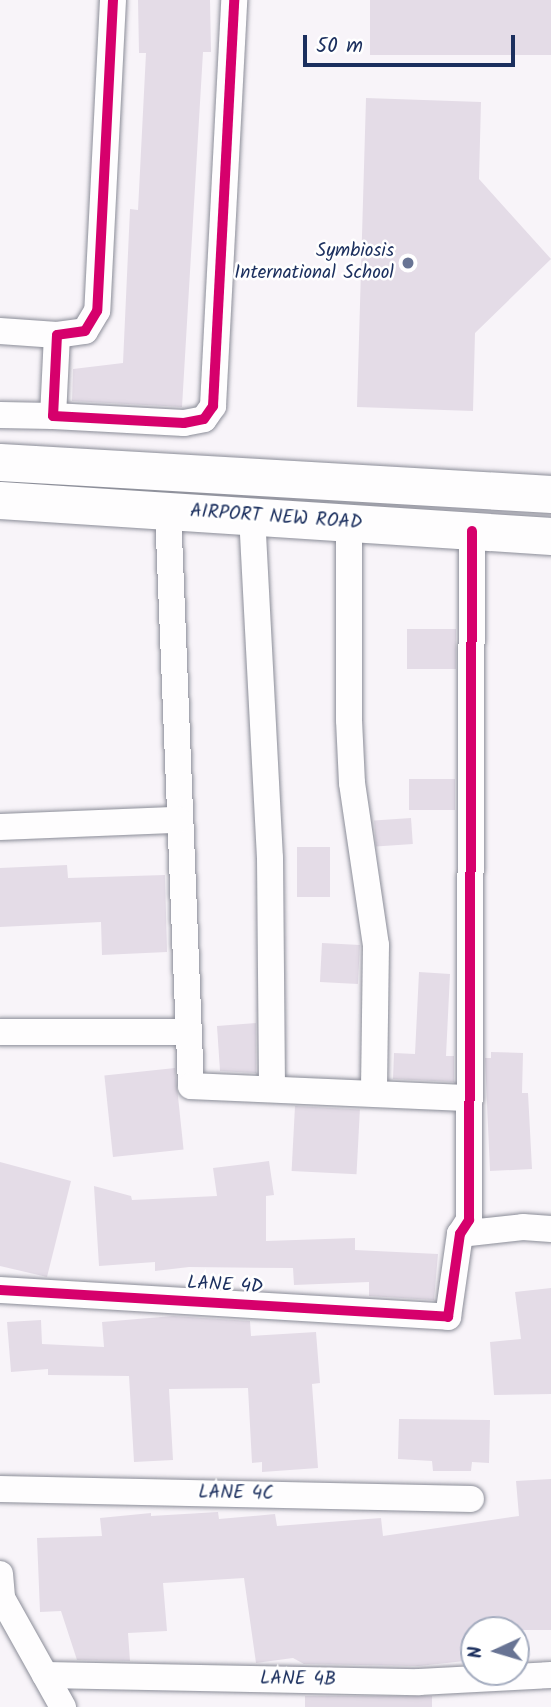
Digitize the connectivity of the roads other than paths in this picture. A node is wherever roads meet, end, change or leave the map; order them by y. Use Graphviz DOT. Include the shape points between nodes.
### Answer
graph roads {
  1 [pos="113,0"];
  2 [pos="234,0"];
  3 [pos="0,331"];
  4 [pos="57,335"];
  5 [pos="0,415"];
  6 [pos="53,416"];
  7 [pos="0,462"];
  8 [pos="551,495"];
  9 [pos="0,500"];
  10 [pos="167,511"];
  11 [pos="252,515"];
  12 [pos="349,522"];
  13 [pos="472,531"];
  14 [pos="551,536"];
  15 [pos="178,820"];
  16 [pos="0,827"];
  17 [pos="188,1031"];
  18 [pos="0,1032"];
  19 [pos="272,1087"];
  20 [pos="374,1093"];
  21 [pos="470,1098"];
  22 [pos="551,1229"];
  23 [pos="460,1234"];
  24 [pos="0,1290"];
  25 [pos="0,1489"];
  26 [pos="471,1499"];
  27 [pos="1,1590"];
  28 [pos="45,1675"];
  29 [pos="551,1675"];
  30 [pos="63,1707"];
  1 -- 4 [label="street" via="97,311 85,331"];
  2 -- 6 [label="street" via="213,406 204,419 184,423"];
  3 -- 4 [label="street"];
  4 -- 6 [label="street"];
  5 -- 6 [label="street"];
  7 -- 8 [label="main road, AIRPORT NEW ROAD"];
  9 -- 10 [label="main road, AIRPORT NEW ROAD"];
  10 -- 11 [label="main road, AIRPORT NEW ROAD"];
  10 -- 15 [label="street"];
  11 -- 12 [label="main road, AIRPORT NEW ROAD"];
  11 -- 19 [label="street" via="270,858"];
  12 -- 13 [label="main road, AIRPORT NEW ROAD"];
  12 -- 20 [label="street" via="349,720 361,855 374,916"];
  13 -- 14 [label="main road, AIRPORT NEW ROAD"];
  13 -- 21 [label="street"];
  15 -- 16 [label="street"];
  15 -- 17 [label="street"];
  17 -- 18 [label="street"];
  17 -- 19 [label="street" via="191,1086"];
  19 -- 20 [label="street"];
  20 -- 21 [label="street"];
  21 -- 23 [label="street" via="469,1220"];
  22 -- 23 [label="street" via="523,1227"];
  23 -- 24 [label="street, LANE 4D" via="448,1317"];
  25 -- 26 [label="street, LANE 4C"];
  27 -- 28 [label="street"];
  28 -- 29 [label="street, LANE 4B" via="419,1682"];
  28 -- 30 [label="street"];
}
